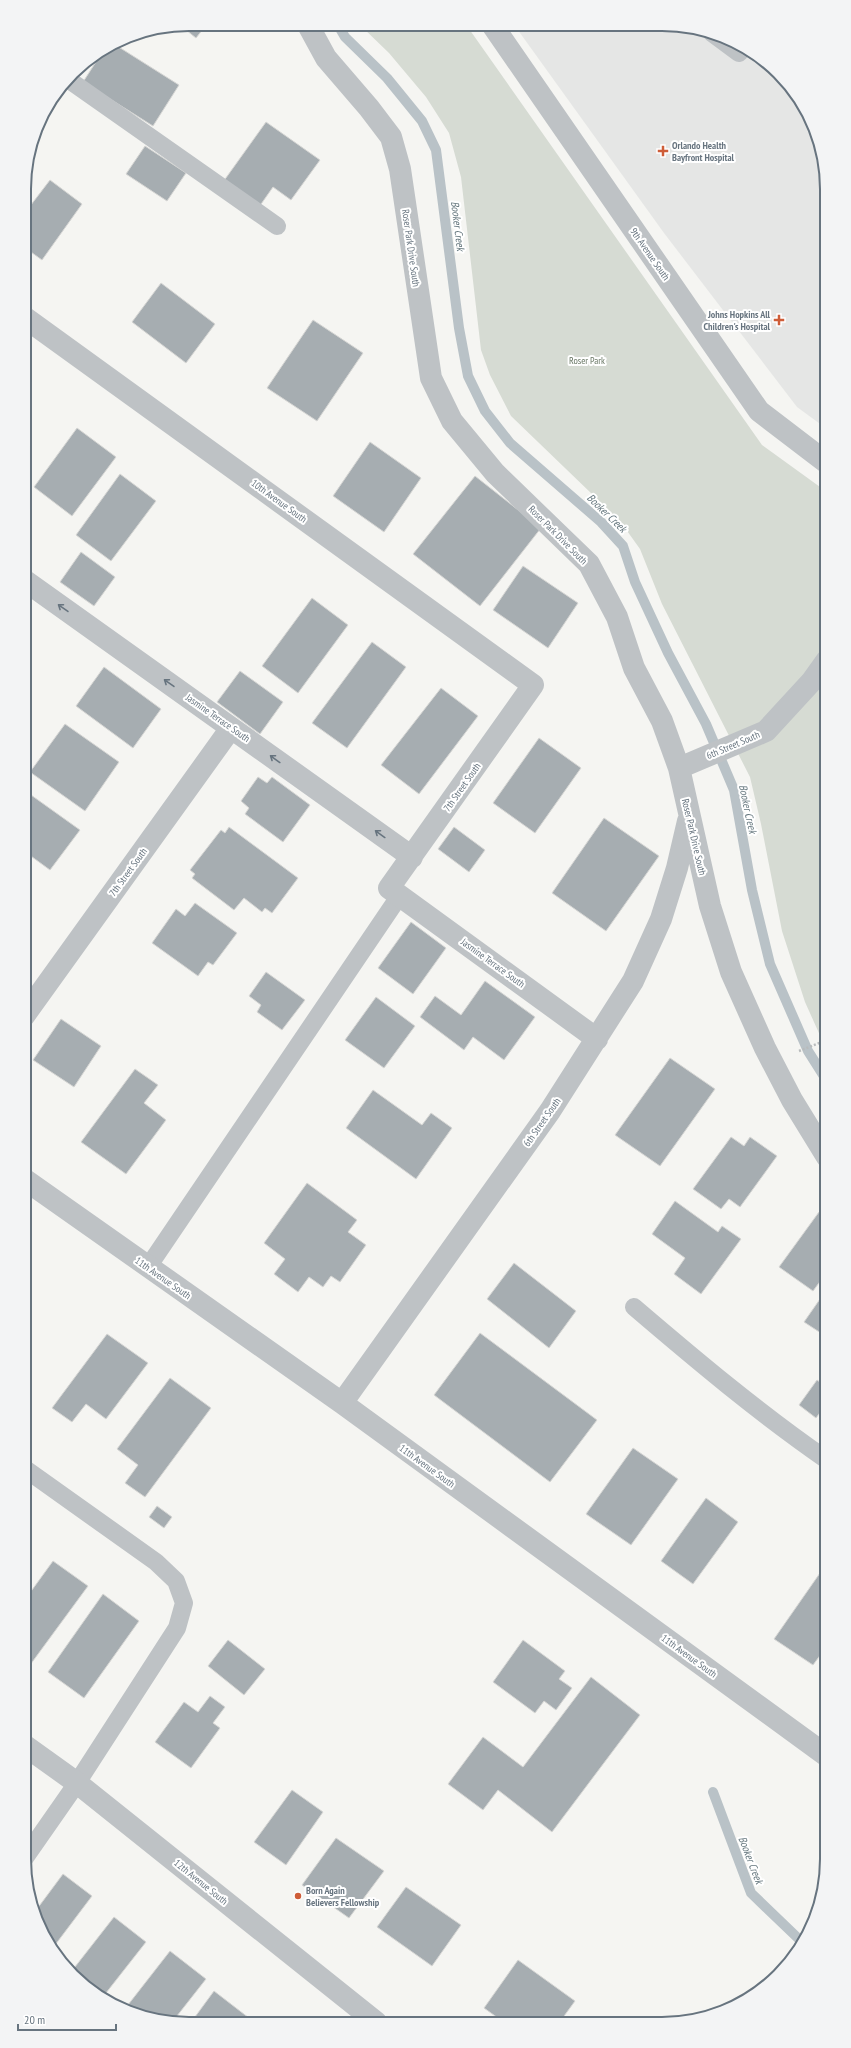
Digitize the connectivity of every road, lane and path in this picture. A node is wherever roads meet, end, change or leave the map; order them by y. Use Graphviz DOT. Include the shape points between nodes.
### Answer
graph roads {
  1 [pos="311,31"];
  2 [pos="496,31"];
  3 [pos="729,46"];
  4 [pos="740,52"];
  5 [pos="72,82"];
  6 [pos="277,226"];
  7 [pos="31,322"];
  8 [pos="820,458"];
  9 [pos="31,585"];
  10 [pos="820,670"];
  11 [pos="533,685"];
  12 [pos="232,728"];
  13 [pos="679,768"];
  14 [pos="689,814"];
  15 [pos="412,857"];
  16 [pos="395,892"];
  17 [pos="31,1006"];
  18 [pos="597,1039"];
  19 [pos="820,1043"];
  20 [pos="793,1054"];
  21 [pos="820,1145"];
  22 [pos="31,1184"];
  23 [pos="148,1267"];
  24 [pos="634,1306"];
  25 [pos="342,1403"];
  26 [pos="820,1455"];
  27 [pos="31,1473"];
  28 [pos="31,1750"];
  29 [pos="820,1751"];
  30 [pos="77,1783"];
  31 [pos="31,1849"];
  32 [pos="370,2017"];
  1 -- 13 [label="street, Roser Park Drive South" via="326,58 391,137 400,169 432,378 452,421 495,473 589,564 617,617 634,668 662,721"];
  2 -- 8 [label="street, 9th Avenue South" via="758,411"];
  3 -- 4 [label="lane"];
  5 -- 6 [label="lane"];
  7 -- 11 [label="street, 10th Avenue South"];
  12 -- 9 [label="street, Jasmine Terrace South, one-way"];
  10 -- 13 [label="street, 6th Street South" via="766,731"];
  11 -- 15 [label="street, 7th Street South"];
  15 -- 12 [label="street, Jasmine Terrace South, one-way"];
  12 -- 17 [label="street, 7th Street South"];
  13 -- 14 [label="street, Roser Park Drive South"];
  14 -- 18 [label="street, 6th Street South" via="677,868 661,919 633,981"];
  14 -- 21 [label="street, Roser Park Drive South" via="710,906 731,972 785,1087"];
  15 -- 16 [label="street, 7th Street South"];
  16 -- 18 [label="street, Jasmine Terrace South"];
  16 -- 23 [label="lane"];
  18 -- 25 [label="street, 6th Street South" via="550,1111"];
  19 -- 20 [label="path"];
  22 -- 23 [label="street, 11th Avenue South"];
  23 -- 25 [label="street, 11th Avenue South"];
  24 -- 26 [label="lane" via="707,1369 782,1429"];
  25 -- 29 [label="street, 11th Avenue South"];
  27 -- 30 [label="lane" via="156,1562 176,1581 184,1603 178,1628"];
  28 -- 30 [label="street, 12th Avenue South"];
  30 -- 31 [label="lane"];
  30 -- 32 [label="street, 12th Avenue South"];
}
